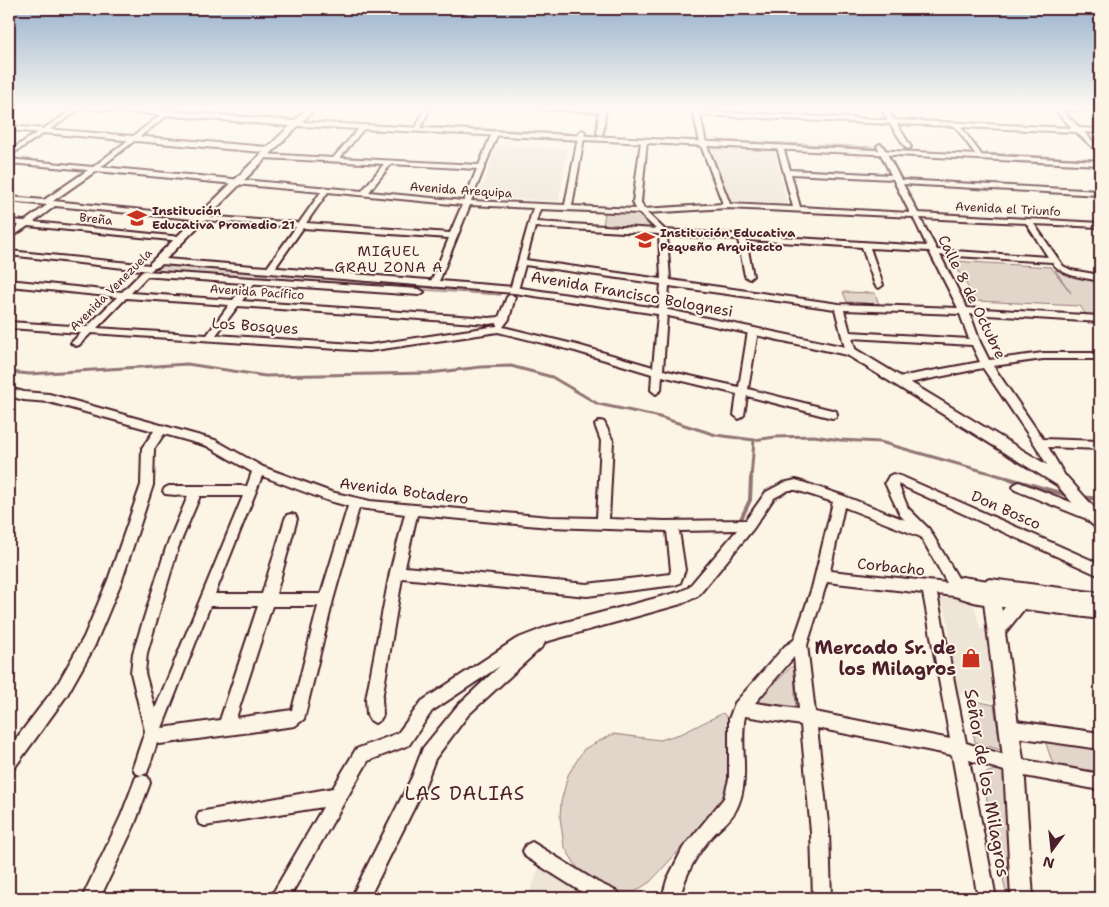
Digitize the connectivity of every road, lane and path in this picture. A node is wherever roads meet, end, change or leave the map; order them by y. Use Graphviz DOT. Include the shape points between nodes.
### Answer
graph roads {
  1 [pos="120,149"];
  2 [pos="220,149"];
  3 [pos="270,149"];
  4 [pos="343,149"];
  5 [pos="489,149"];
  6 [pos="578,149"];
  7 [pos="643,149"];
  8 [pos="705,149"];
  9 [pos="781,149"];
  10 [pos="881,149"];
  11 [pos="887,149"];
  12 [pos="931,149"];
  13 [pos="975,149"];
  14 [pos="266,153"];
  15 [pos="978,154"];
  16 [pos="337,157"];
  17 [pos="1100,158"];
  18 [pos="9,160"];
  19 [pos="389,162"];
  20 [pos="1100,163"];
  21 [pos="483,164"];
  22 [pos="94,169"];
  23 [pos="787,172"];
  24 [pos="896,180"];
  25 [pos="238,182"];
  26 [pos="326,190"];
  27 [pos="364,193"];
  28 [pos="1100,193"];
  29 [pos="9,199"];
  30 [pos="467,202"];
  31 [pos="45,203"];
  32 [pos="54,203"];
  33 [pos="537,206"];
  34 [pos="727,206"];
  35 [pos="568,207"];
  36 [pos="797,209"];
  37 [pos="641,211"];
  38 [pos="914,215"];
  39 [pos="203,218"];
  40 [pos="1028,221"];
  41 [pos="9,222"];
  42 [pos="27,224"];
  43 [pos="532,224"];
  44 [pos="301,225"];
  45 [pos="1100,225"];
  46 [pos="663,232"];
  47 [pos="453,236"];
  48 [pos="9,237"];
  49 [pos="742,237"];
  50 [pos="181,238"];
  51 [pos="865,245"];
  52 [pos="932,251"];
  53 [pos="9,253"];
  54 [pos="159,260"];
  55 [pos="1054,260"];
  56 [pos="522,262"];
  57 [pos="270,269"];
  58 [pos="148,271"];
  59 [pos="749,276"];
  60 [pos="1100,278"];
  61 [pos="251,282"];
  62 [pos="665,282"];
  63 [pos="9,283"];
  64 [pos="434,284"];
  65 [pos="879,285"];
  66 [pos="513,294"];
  67 [pos="124,295"];
  68 [pos="235,303"];
  69 [pos="839,308"];
  70 [pos="964,311"];
  71 [pos="664,312"];
  72 [pos="9,319"];
  73 [pos="504,319"];
  74 [pos="1100,319"];
  75 [pos="9,325"];
  76 [pos="86,329"];
  77 [pos="498,329"];
  78 [pos="753,331"];
  79 [pos="847,335"];
  80 [pos="209,338"];
  81 [pos="975,342"];
  82 [pos="76,343"];
  83 [pos="851,352"];
  84 [pos="1100,356"];
  85 [pos="986,364"];
  86 [pos="658,372"];
  87 [pos="899,381"];
  88 [pos="656,390"];
  89 [pos="742,391"];
  90 [pos="11,392"];
  91 [pos="832,414"];
  92 [pos="739,415"];
  93 [pos="600,425"];
  94 [pos="161,430"];
  95 [pos="1040,444"];
  96 [pos="1100,445"];
  97 [pos="259,470"];
  98 [pos="1063,482"];
  99 [pos="1019,487"];
  100 [pos="250,491"];
  101 [pos="169,492"];
  102 [pos="196,492"];
  103 [pos="840,499"];
  104 [pos="354,502"];
  105 [pos="412,511"];
  106 [pos="1092,515"];
  107 [pos="291,519"];
  108 [pos="603,524"];
  109 [pos="672,525"];
  110 [pos="748,525"];
  111 [pos="925,533"];
  112 [pos="1100,570"];
  113 [pos="397,572"];
  114 [pos="822,576"];
  115 [pos="929,588"];
  116 [pos="956,590"];
  117 [pos="991,592"];
  118 [pos="1018,595"];
  119 [pos="206,600"];
  120 [pos="267,600"];
  121 [pos="326,600"];
  122 [pos="1100,600"];
  123 [pos="1100,611"];
  124 [pos="996,631"];
  125 [pos="547,634"];
  126 [pos="800,646"];
  127 [pos="740,708"];
  128 [pos="375,715"];
  129 [pos="808,718"];
  130 [pos="225,727"];
  131 [pos="1009,728"];
  132 [pos="153,731"];
  133 [pos="1100,741"];
  134 [pos="960,749"];
  135 [pos="9,761"];
  136 [pos="1014,766"];
  137 [pos="1099,784"];
  138 [pos="337,796"];
  139 [pos="206,818"];
  140 [pos="532,851"];
  141 [pos="91,898"];
  142 [pos="279,898"];
  143 [pos="360,898"];
  144 [pos="612,898"];
  145 [pos="670,898"];
  146 [pos="822,898"];
  147 [pos="987,898"];
  148 [pos="1022,898"];
  1 -- 22 [label="street"];
  2 -- 14 [label="street"];
  3 -- 14 [label="street, Avenida Venezuela"];
  4 -- 16 [label="street"];
  5 -- 21 [label="street"];
  6 -- 35 [label="street"];
  7 -- 37 [label="street" via="637,202"];
  8 -- 34 [label="street"];
  9 -- 23 [label="street"];
  10 -- 24 [label="street, Calle 8 de Octubre"];
  11 -- 15 [label="street"];
  12 -- 15 [label="street"];
  13 -- 15 [label="street"];
  14 -- 16 [label="street"];
  14 -- 25 [label="street, Avenida Venezuela"];
  15 -- 17 [label="street"];
  15 -- 20 [label="street"];
  16 -- 19 [label="street"];
  16 -- 21 [label="street"];
  18 -- 22 [label="street, Avenida Arequipa"];
  19 -- 21 [label="street"];
  19 -- 27 [label="street"];
  21 -- 30 [label="street"];
  22 -- 25 [label="street, Avenida Arequipa"];
  22 -- 31 [label="street"];
  23 -- 24 [label="street"];
  23 -- 36 [label="street"];
  24 -- 28 [label="street"];
  24 -- 38 [label="street, Calle 8 de Octubre"];
  25 -- 26 [label="street, Avenida Arequipa"];
  25 -- 39 [label="street, Avenida Venezuela"];
  26 -- 27 [label="street, Avenida Arequipa"];
  26 -- 44 [label="street"];
  27 -- 30 [label="street, Avenida Arequipa"];
  29 -- 31 [label="street"];
  30 -- 33 [label="street, Avenida Arequipa"];
  30 -- 47 [label="street"];
  31 -- 32 [label="street"];
  32 -- 39 [label="street"];
  32 -- 42 [label="street"];
  33 -- 35 [label="street, Avenida Arequipa"];
  33 -- 43 [label="street"];
  34 -- 36 [label="street, Avenida Arequipa"];
  34 -- 37 [label="street, Avenida Arequipa"];
  35 -- 37 [label="street, Avenida Arequipa"];
  36 -- 38 [label="street, Avenida Arequipa"];
  37 -- 46 [label="street"];
  38 -- 40 [label="street, Avenida el Triunfo"];
  38 -- 52 [label="street, Calle 8 de Octubre"];
  39 -- 44 [label="street"];
  39 -- 50 [label="street, Avenida Venezuela"];
  40 -- 45 [label="street, Avenida el Triunfo"];
  40 -- 55 [label="street"];
  41 -- 42 [label="street, Breña"];
  42 -- 48 [label="street"];
  42 -- 50 [label="street, Breña"];
  43 -- 46 [label="street"];
  43 -- 56 [label="street"];
  44 -- 47 [label="street"];
  44 -- 57 [label="street"];
  46 -- 49 [label="street"];
  46 -- 62 [label="street"];
  47 -- 64 [label="street"];
  49 -- 51 [label="street"];
  49 -- 59 [label="street"];
  50 -- 54 [label="street, Avenida Venezuela"];
  51 -- 52 [label="street"];
  51 -- 65 [label="street"];
  52 -- 55 [label="street"];
  52 -- 70 [label="street, Calle 8 de Octubre"];
  53 -- 58 [label="street"];
  54 -- 57 [label="street, Avenida Francisco Bolognesi"];
  54 -- 58 [label="street, Avenida Venezuela"];
  55 -- 60 [label="street" via="1069,272"];
  56 -- 62 [label="street"];
  56 -- 66 [label="street"];
  57 -- 64 [label="street, Avenida Francisco Bolognesi"];
  58 -- 61 [label="street, Avenida Francisco Bolognesi"];
  58 -- 67 [label="street, Avenida Venezuela"];
  61 -- 66 [label="street, Avenida Francisco Bolognesi"];
  61 -- 68 [label="street"];
  62 -- 69 [label="street"];
  62 -- 71 [label="street"];
  63 -- 67 [label="street, Avenida Pacífico"];
  64 -- 66 [label="street, Avenida Francisco Bolognesi"];
  66 -- 71 [label="street, Avenida Francisco Bolognesi"];
  66 -- 73 [label="street"];
  67 -- 68 [label="street, Avenida Pacífico"];
  67 -- 76 [label="street, Avenida Venezuela"];
  68 -- 73 [label="street, Avenida Pacífico" via="489,321"];
  68 -- 80 [label="street"];
  69 -- 70 [label="street"];
  69 -- 79 [label="street"];
  70 -- 74 [label="street"];
  70 -- 81 [label="street, Calle 8 de Octubre"];
  71 -- 78 [label="street, Avenida Francisco Bolognesi"];
  71 -- 86 [label="street"];
  72 -- 76 [label="street"];
  73 -- 77 [label="street"];
  75 -- 76 [label="street, Los Bosques"];
  76 -- 80 [label="street, Los Bosques"];
  76 -- 82 [label="street, Avenida Venezuela"];
  77 -- 80 [label="street, Los Bosques" via="369,348"];
  77 -- 86 [label="street"];
  78 -- 83 [label="street, Avenida Francisco Bolognesi"];
  78 -- 89 [label="street"];
  79 -- 81 [label="street"];
  79 -- 83 [label="street"];
  81 -- 85 [label="street, Calle 8 de Octubre"];
  83 -- 87 [label="street, Avenida Francisco Bolognesi"];
  84 -- 85 [label="street" via="1042,356"];
  85 -- 87 [label="street"];
  85 -- 95 [label="street, Calle 8 de Octubre"];
  86 -- 88 [label="street"];
  86 -- 89 [label="street"];
  87 -- 98 [label="street, Avenida Francisco Bolognesi"];
  89 -- 91 [label="street"];
  89 -- 92 [label="street"];
  90 -- 94 [label="street, Avenida Botadero" via="49,398"];
  93 -- 108 [label="street" via="607,441"];
  94 -- 97 [label="street, Avenida Botadero" via="211,443"];
  94 -- 135 [label="street" via="148,448 147,485 115,580 89,642 62,690"];
  95 -- 96 [label="street"];
  95 -- 98 [label="street, Calle 8 de Octubre"];
  97 -- 100 [label="street"];
  97 -- 104 [label="street, Avenida Botadero" via="330,498"];
  98 -- 106 [label="street"];
  99 -- 106 [label="street"];
  100 -- 102 [label="street"];
  100 -- 119 [label="street"];
  101 -- 102 [label="street"];
  102 -- 132 [label="street" via="172,548 140,653 138,673"];
  103 -- 110 [label="street" via="796,484 787,486 770,494"];
  103 -- 111 [label="street"];
  103 -- 114 [label="street"];
  104 -- 105 [label="street, Avenida Botadero"];
  104 -- 121 [label="street"];
  105 -- 108 [label="street, Avenida Botadero"];
  105 -- 113 [label="street"];
  107 -- 120 [label="street"];
  108 -- 109 [label="street, Avenida Botadero"];
  109 -- 110 [label="street, Avenida Botadero"];
  109 -- 113 [label="street" via="678,570 675,579 587,590"];
  110 -- 125 [label="street" via="687,595"];
  111 -- 112 [label="street, Don Bosco" via="904,511 891,483 893,480"];
  111 -- 116 [label="street"];
  113 -- 128 [label="street" via="374,699"];
  114 -- 115 [label="street, Corbacho"];
  114 -- 126 [label="street"];
  115 -- 116 [label="street, Corbacho"];
  115 -- 134 [label="street, Señor de los Milagros"];
  116 -- 117 [label="street, Corbacho" via="968,595"];
  117 -- 118 [label="street"];
  117 -- 124 [label="street"];
  118 -- 122 [label="street"];
  118 -- 123 [label="street"];
  118 -- 124 [label="street"];
  119 -- 120 [label="street"];
  119 -- 132 [label="street"];
  120 -- 121 [label="street"];
  120 -- 130 [label="street"];
  121 -- 130 [label="street" via="299,714 295,718"];
  124 -- 131 [label="street"];
  125 -- 138 [label="street" via="521,644 426,706 403,739 362,754"];
  125 -- 143 [label="street" via="463,710 429,754"];
  126 -- 127 [label="street" via="790,651"];
  126 -- 129 [label="street"];
  127 -- 129 [label="street"];
  127 -- 145 [label="street" via="736,719 737,771 730,804 703,834 684,862"];
  129 -- 134 [label="street"];
  129 -- 146 [label="street" via="820,832"];
  130 -- 132 [label="street" via="160,736"];
  131 -- 133 [label="street"];
  131 -- 136 [label="street"];
  132 -- 141 [label="street" via="128,820"];
  134 -- 136 [label="street"];
  134 -- 147 [label="street, Señor de los Milagros"];
  136 -- 137 [label="street"];
  136 -- 148 [label="street"];
  138 -- 139 [label="street"];
  138 -- 142 [label="street"];
  140 -- 144 [label="street"];
}
